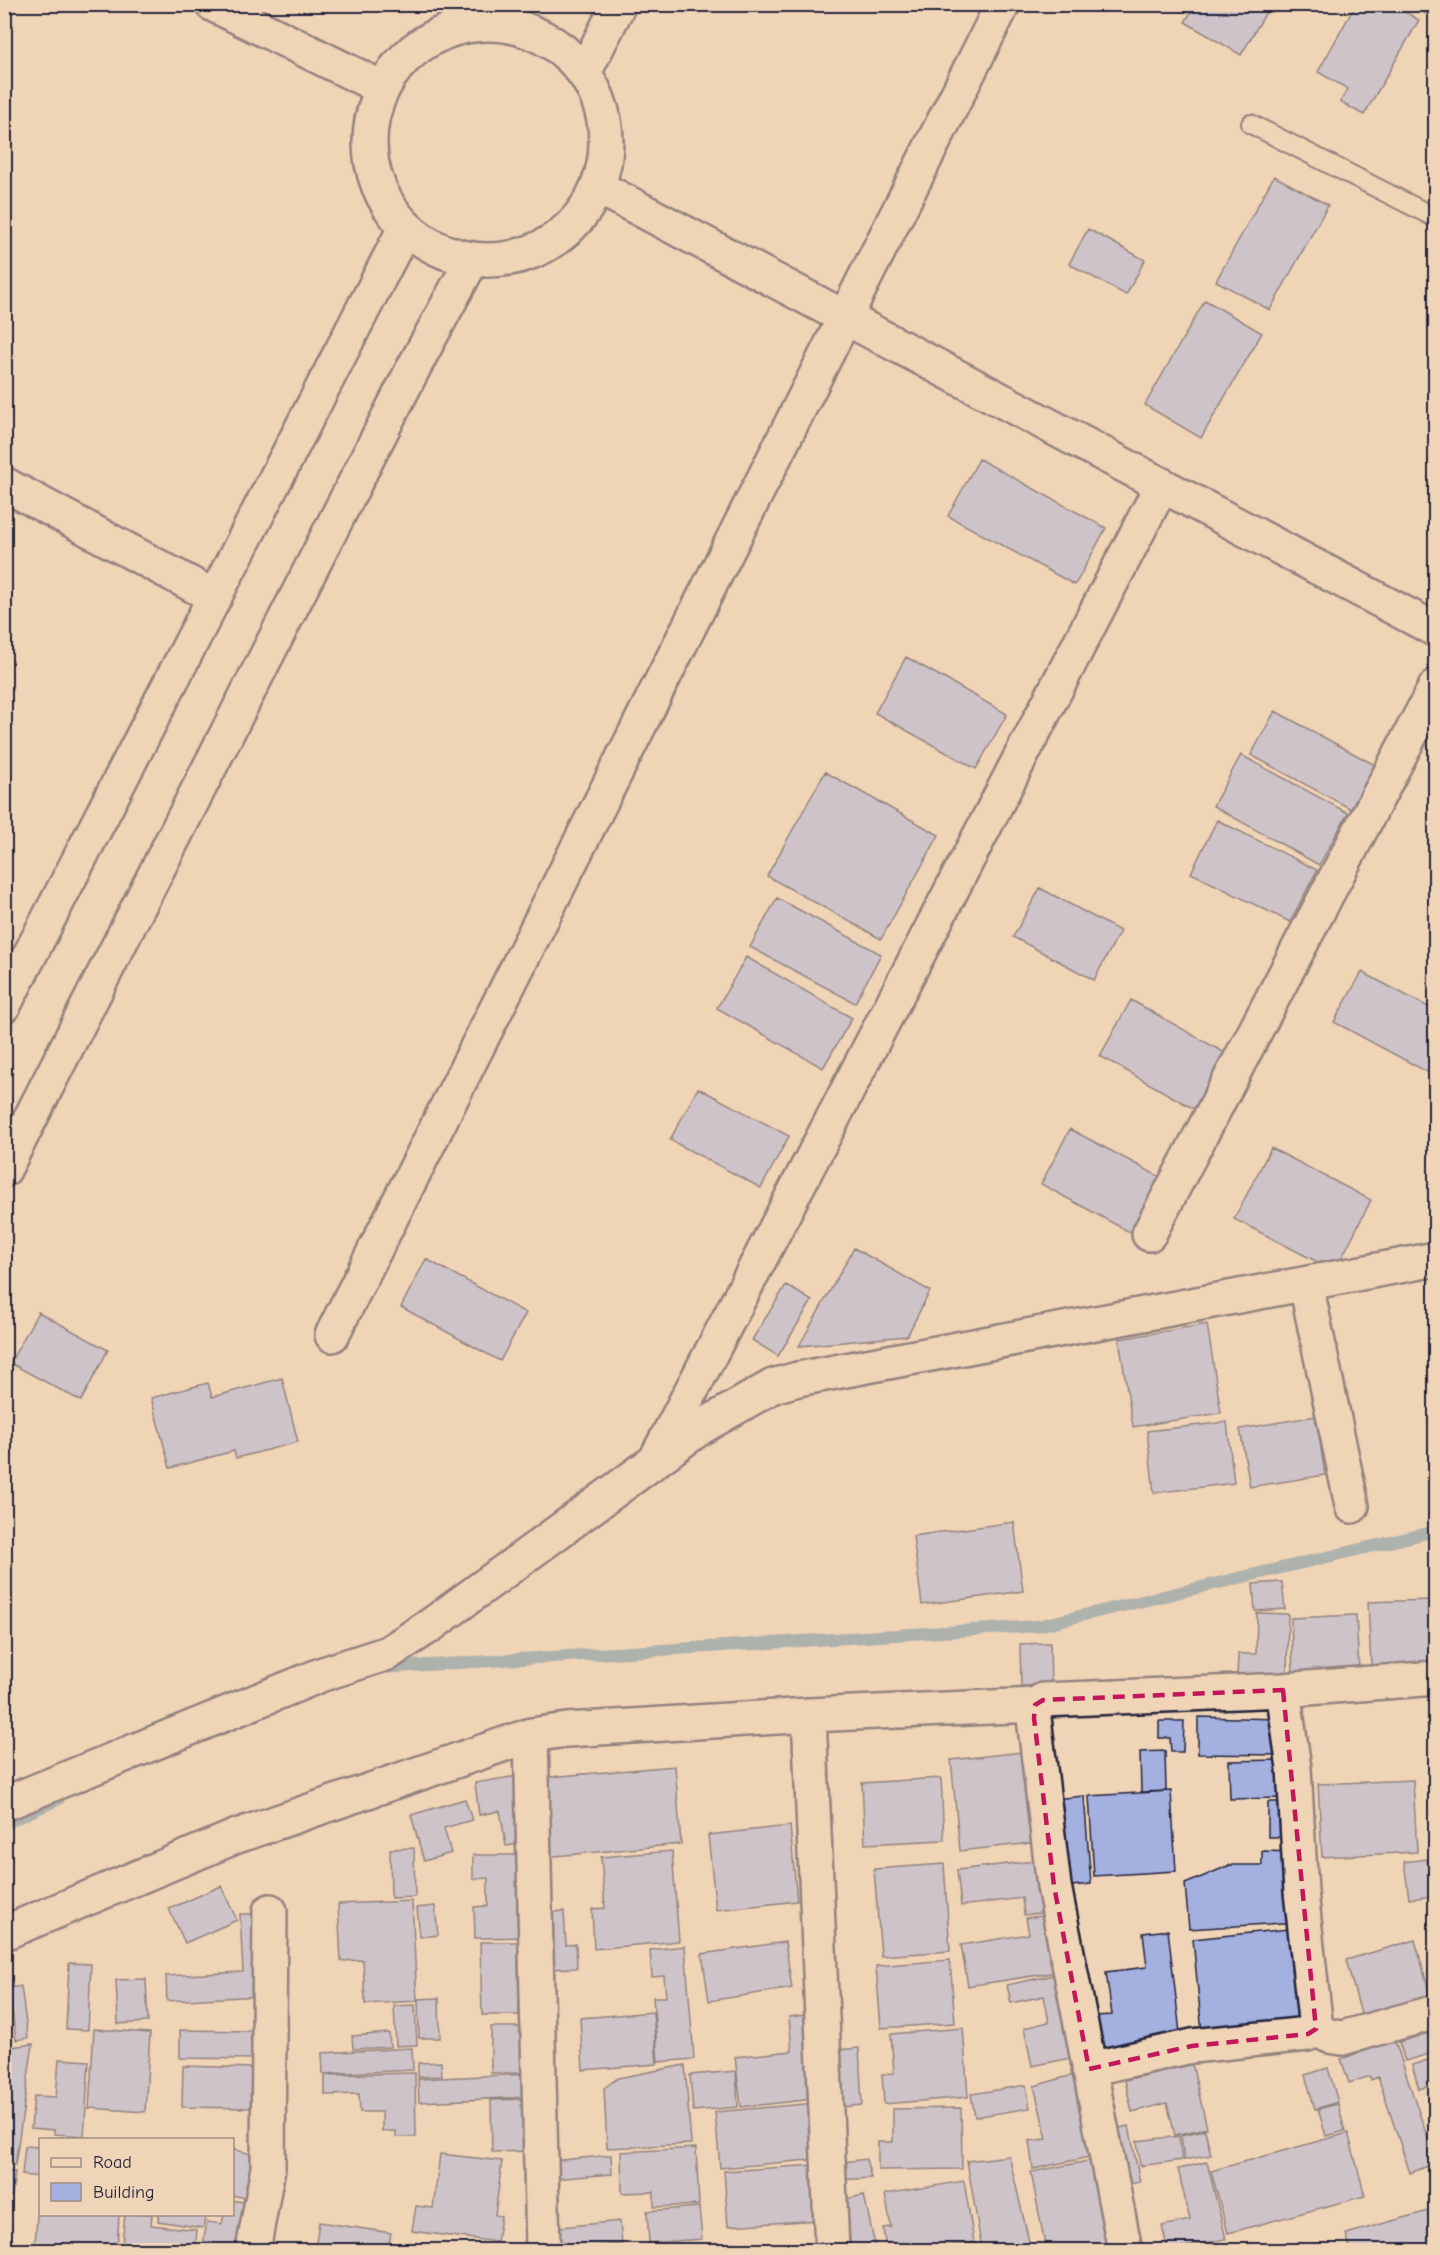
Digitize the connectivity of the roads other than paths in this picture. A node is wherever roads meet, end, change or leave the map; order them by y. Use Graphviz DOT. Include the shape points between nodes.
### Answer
graph roads {
  1 [pos="212,4"];
  2 [pos="619,4"];
  3 [pos="1003,4"];
  4 [pos="525,15"];
  5 [pos="585,71"];
  6 [pos="382,88"];
  7 [pos="1251,123"];
  8 [pos="598,187"];
  9 [pos="1436,218"];
  10 [pos="405,228"];
  11 [pos="472,260"];
  12 [pos="845,318"];
  13 [pos="4,484"];
  14 [pos="1162,485"];
  15 [pos="215,597"];
  16 [pos="1436,630"];
  17 [pos="1436,686"];
  18 [pos="4,1005"];
  19 [pos="4,1170"];
  20 [pos="1149,1234"];
  21 [pos="1436,1259"];
  22 [pos="1306,1284"];
  23 [pos="332,1335"];
  24 [pos="654,1461"];
  25 [pos="1352,1506"];
  26 [pos="1436,1678"];
  27 [pos="1284,1690"];
  28 [pos="1035,1705"];
  29 [pos="809,1715"];
  30 [pos="531,1735"];
  31 [pos="4,1804"];
  32 [pos="270,1911"];
  33 [pos="4,1933"];
  34 [pos="1436,2012"];
  35 [pos="1316,2029"];
  36 [pos="1089,2069"];
  37 [pos="253,2250"];
  38 [pos="543,2250"];
  39 [pos="832,2250"];
  40 [pos="1125,2250"];
  1 -- 6 [label="street"];
  2 -- 5 [label="street"];
  3 -- 12 [label="street"];
  4 -- 5 [label="street"];
  4 -- 6 [label="street" via="440,33 406,55"];
  5 -- 8 [label="street" via="603,108 608,148"];
  6 -- 10 [label="street" via="371,124 371,161 382,197"];
  7 -- 9 [label="lane"];
  8 -- 11 [label="street" via="577,222 545,247 510,259"];
  8 -- 12 [label="street"];
  10 -- 11 [label="street" via="436,249"];
  10 -- 15 [label="street"];
  11 -- 19 [label="street"];
  12 -- 14 [label="street"];
  12 -- 23 [label="street"];
  13 -- 15 [label="street"];
  14 -- 16 [label="street"];
  14 -- 24 [label="street"];
  15 -- 18 [label="street"];
  17 -- 20 [label="street"];
  21 -- 22 [label="street"];
  22 -- 24 [label="street" via="772,1386 700,1428"];
  22 -- 25 [label="street"];
  24 -- 31 [label="street" via="388,1653 323,1674"];
  26 -- 27 [label="street"];
  27 -- 28 [label="street" via="1043,1700"];
  27 -- 35 [label="street"];
  28 -- 29 [label="street"];
  28 -- 36 [label="street" via="1054,1886"];
  29 -- 30 [label="street"];
  29 -- 39 [label="street"];
  30 -- 33 [label="street" via="237,1836"];
  30 -- 38 [label="street"];
  32 -- 37 [label="street" via="268,2168"];
  34 -- 35 [label="street" via="1342,2038"];
  35 -- 36 [label="street" via="1308,2034 1192,2046"];
  36 -- 40 [label="street"];
}
